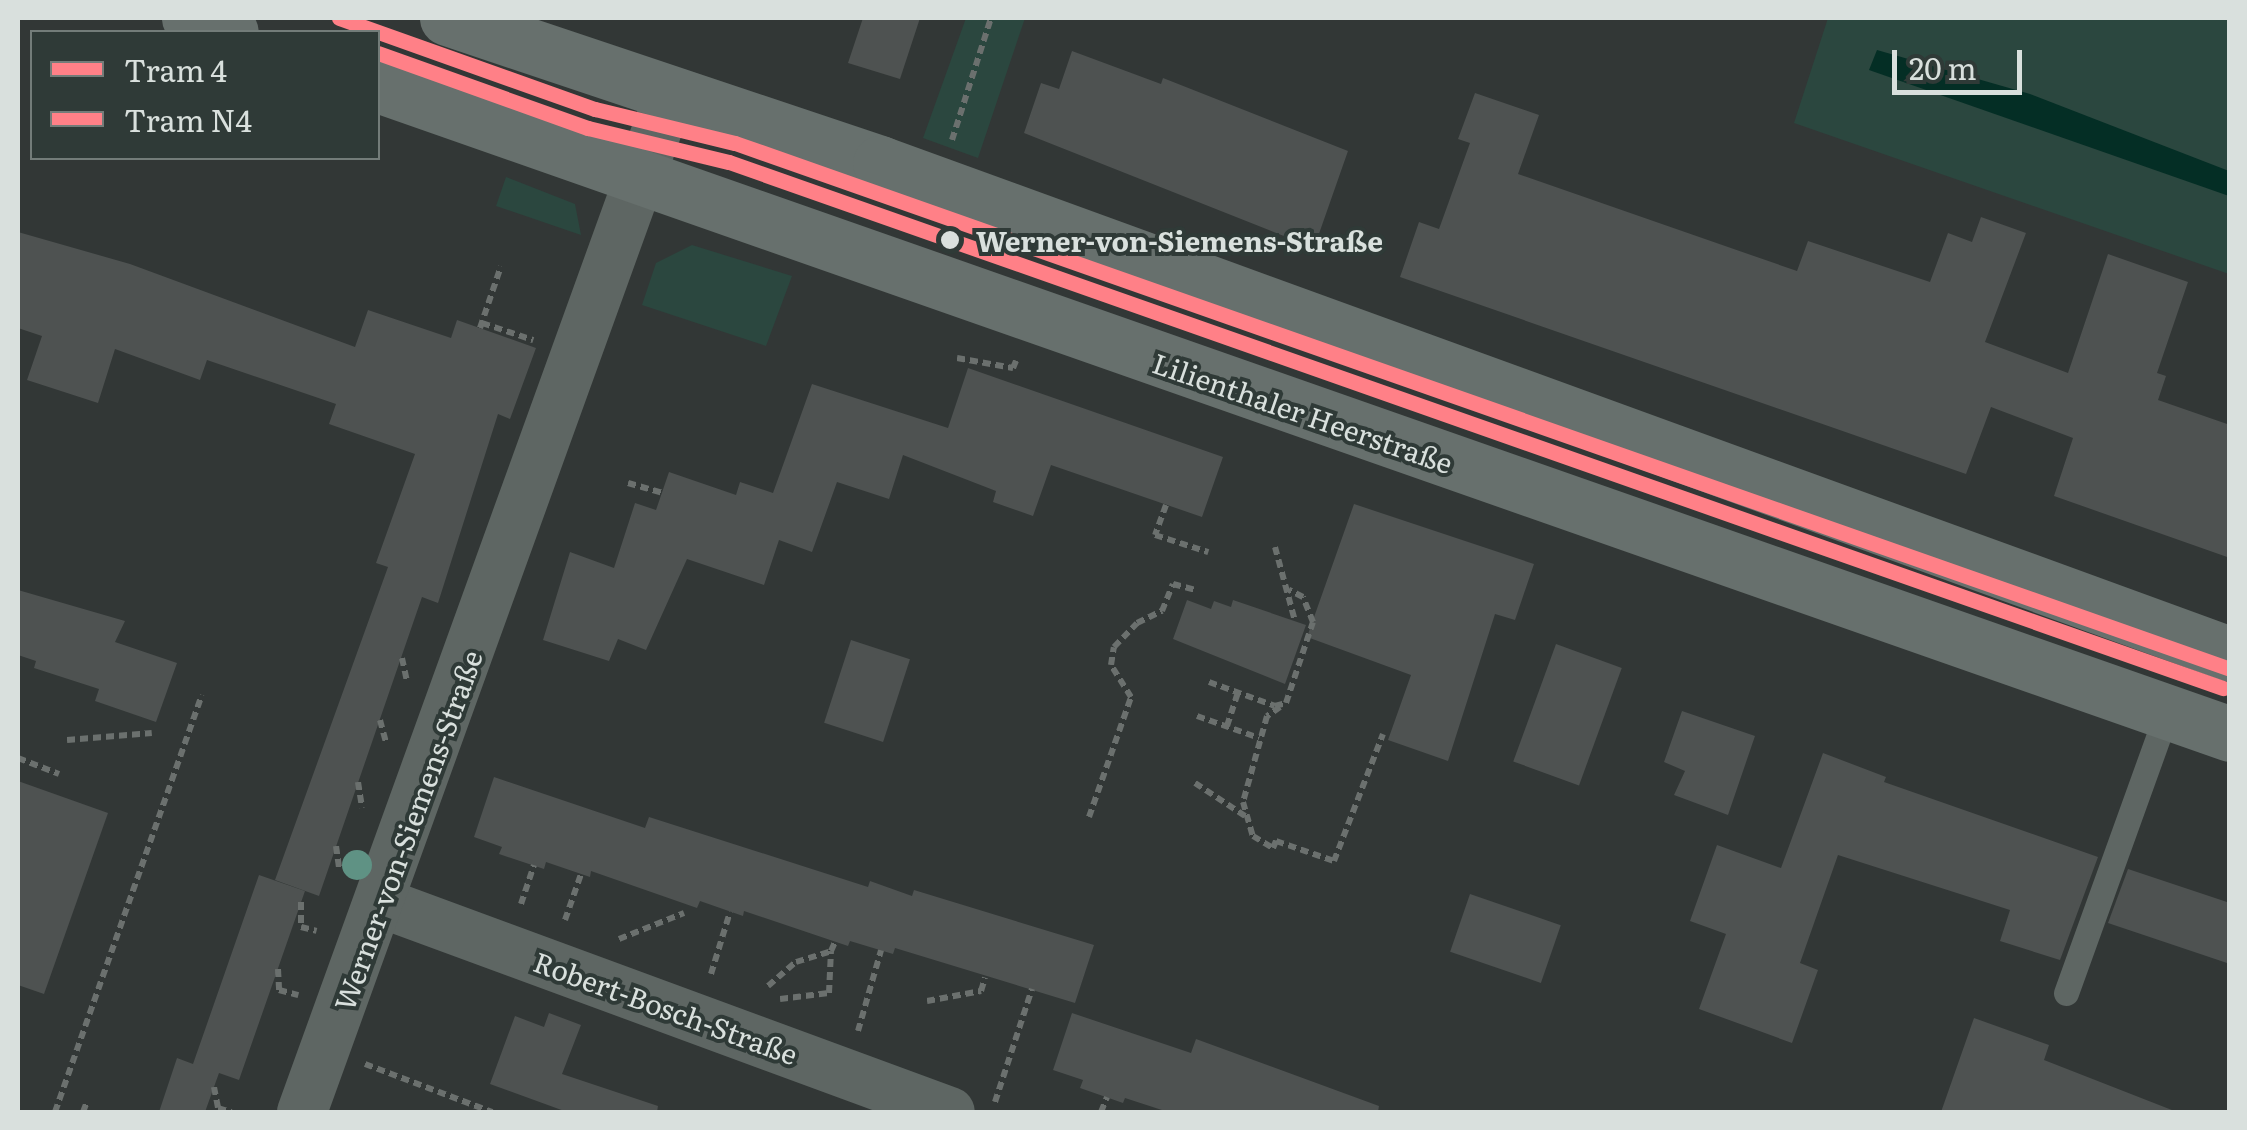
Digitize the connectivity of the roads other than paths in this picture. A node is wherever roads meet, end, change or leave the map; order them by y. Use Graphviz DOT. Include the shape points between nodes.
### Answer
graph roads {
  1 [pos="188,18"];
  2 [pos="447,18"];
  3 [pos="225,30"];
  4 [pos="380,86"];
  5 [pos="670,94"];
  6 [pos="640,180"];
  7 [pos="2230,654"];
  8 [pos="2167,713"];
  9 [pos="2230,734"];
  10 [pos="382,903"];
  11 [pos="2066,992"];
  12 [pos="302,1112"];
  13 [pos="950,1112"];
  1 -- 3 [label="main road"];
  2 -- 5 [label="main road"];
  4 -- 6 [label="main road, Lilienthaler Heerstraße"];
  5 -- 6 [label="street, Werner-von-Siemens-Straße"];
  5 -- 7 [label="main road" via="939,184"];
  6 -- 8 [label="main road, Lilienthaler Heerstraße"];
  6 -- 10 [label="street, Werner-von-Siemens-Straße"];
  8 -- 9 [label="main road, Lilienthaler Heerstraße"];
  8 -- 11 [label="lane"];
  10 -- 12 [label="street, Werner-von-Siemens-Straße"];
  10 -- 13 [label="street, Robert-Bosch-Straße"];
}
